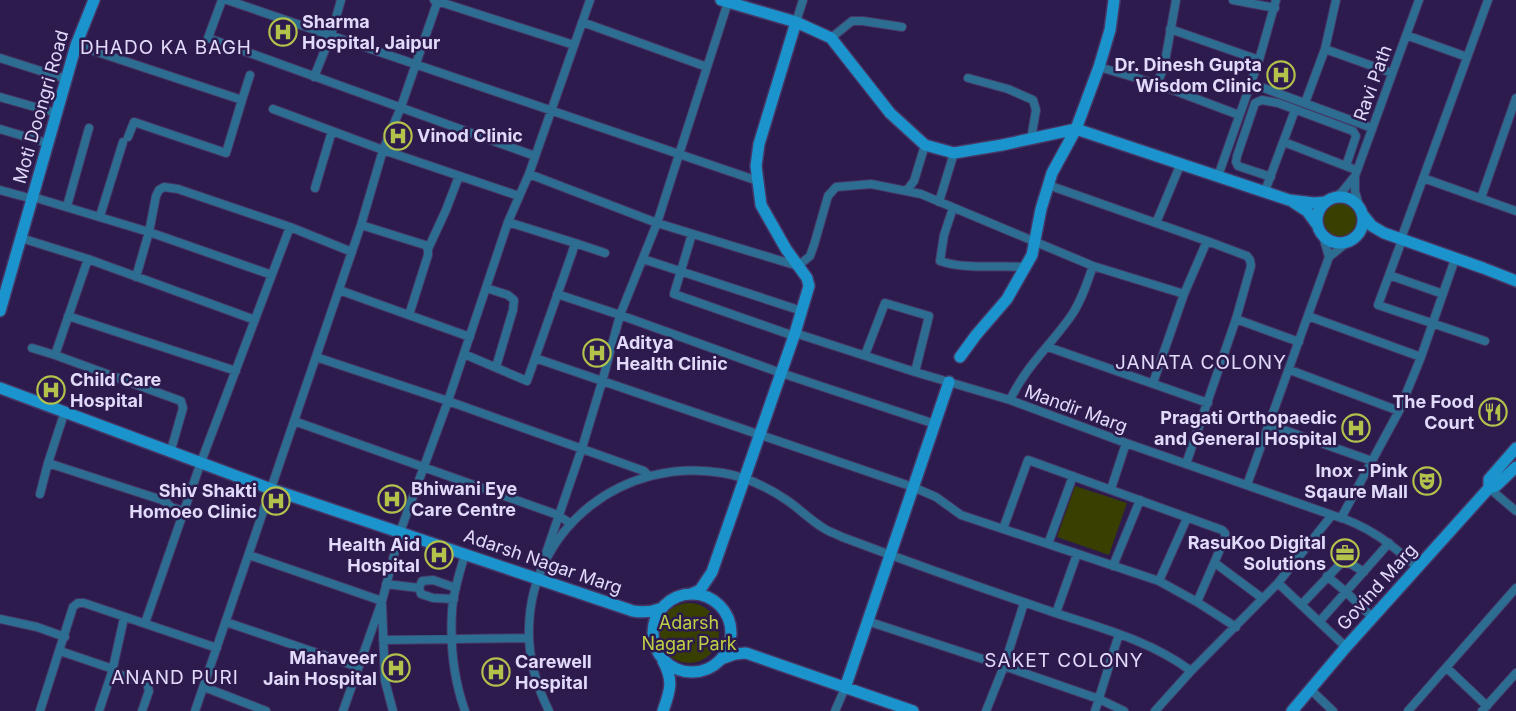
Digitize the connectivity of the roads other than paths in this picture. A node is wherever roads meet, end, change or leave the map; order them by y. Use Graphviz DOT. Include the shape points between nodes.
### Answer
graph roads {
  1 [pos="94,0"];
  2 [pos="222,0"];
  3 [pos="227,0"];
  4 [pos="341,0"];
  5 [pos="436,0"];
  6 [pos="803,0"];
  7 [pos="1114,0"];
  8 [pos="1176,0"];
  9 [pos="1233,0"];
  10 [pos="1336,0"];
  11 [pos="1419,0"];
  12 [pos="1488,0"];
  13 [pos="587,1"];
  14 [pos="726,1"];
  15 [pos="1275,4"];
  16 [pos="582,22"];
  17 [pos="796,22"];
  18 [pos="902,27"];
  19 [pos="1170,29"];
  20 [pos="331,35"];
  21 [pos="1406,35"];
  22 [pos="831,38"];
  23 [pos="76,45"];
  24 [pos="574,45"];
  25 [pos="1325,49"];
  26 [pos="1467,57"];
  27 [pos="0,58"];
  28 [pos="1259,60"];
  29 [pos="416,64"];
  30 [pos="707,67"];
  31 [pos="1099,67"];
  32 [pos="1392,73"];
  33 [pos="250,75"];
  34 [pos="314,77"];
  35 [pos="968,78"];
  36 [pos="66,79"];
  37 [pos="1250,82"];
  38 [pos="1157,84"];
  39 [pos="1282,94"];
  40 [pos="0,97"];
  41 [pos="1516,98"];
  42 [pos="242,100"];
  43 [pos="1278,103"];
  44 [pos="1305,103"];
  45 [pos="401,107"];
  46 [pos="273,109"];
  47 [pos="1295,110"];
  48 [pos="552,111"];
  49 [pos="56,113"];
  50 [pos="1240,115"];
  51 [pos="1340,116"];
  52 [pos="1337,125"];
  53 [pos="89,128"];
  54 [pos="1372,128"];
  55 [pos="0,129"];
  56 [pos="1076,129"];
  57 [pos="332,131"];
  58 [pos="1031,138"];
  59 [pos="1231,140"];
  60 [pos="1284,142"];
  61 [pos="47,143"];
  62 [pos="1242,144"];
  63 [pos="926,145"];
  64 [pos="383,150"];
  65 [pos="954,153"];
  66 [pos="678,154"];
  67 [pos="535,156"];
  68 [pos="1180,163"];
  69 [pos="1346,166"];
  70 [pos="1356,173"];
  71 [pos="529,174"];
  72 [pos="459,176"];
  73 [pos="1218,176"];
  74 [pos="1271,176"];
  75 [pos="1424,178"];
  76 [pos="758,181"];
  77 [pos="1048,185"];
  78 [pos="315,188"];
  79 [pos="0,190"];
  80 [pos="907,190"];
  81 [pos="1265,191"];
  82 [pos="519,196"];
  83 [pos="33,198"];
  84 [pos="1481,198"];
  85 [pos="1289,200"];
  86 [pos="1330,200"];
  87 [pos="939,202"];
  88 [pos="67,206"];
  89 [pos="953,208"];
  90 [pos="1516,211"];
  91 [pos="1361,212"];
  92 [pos="100,216"];
  93 [pos="508,222"];
  94 [pos="657,223"];
  95 [pos="1156,223"];
  96 [pos="361,225"];
  97 [pos="290,227"];
  98 [pos="1320,230"];
  99 [pos="149,232"];
  100 [pos="1384,233"];
  101 [pos="692,234"];
  102 [pos="21,238"];
  103 [pos="1353,238"];
  104 [pos="1402,240"];
  105 [pos="1207,241"];
  106 [pos="575,243"];
  107 [pos="1034,243"];
  108 [pos="428,248"];
  109 [pos="352,252"];
  110 [pos="605,253"];
  111 [pos="1330,258"];
  112 [pos="1456,258"];
  113 [pos="88,259"];
  114 [pos="643,259"];
  115 [pos="798,266"];
  116 [pos="1093,266"];
  117 [pos="1026,267"];
  118 [pos="680,271"];
  119 [pos="272,275"];
  120 [pos="1389,275"];
  121 [pos="136,277"];
  122 [pos="1516,281"];
  123 [pos="486,288"];
  124 [pos="339,290"];
  125 [pos="557,294"];
  126 [pos="1184,294"];
  127 [pos="1443,294"];
  128 [pos="1,307"];
  129 [pos="802,312"];
  130 [pos="409,315"];
  131 [pos="620,315"];
  132 [pos="68,316"];
  133 [pos="1308,316"];
  134 [pos="1236,319"];
  135 [pos="255,320"];
  136 [pos="1432,324"];
  137 [pos="795,334"];
  138 [pos="470,337"];
  139 [pos="1485,341"];
  140 [pos="1299,342"];
  141 [pos="1048,347"];
  142 [pos="32,348"];
  143 [pos="464,354"];
  144 [pos="865,355"];
  145 [pos="55,356"];
  146 [pos="316,357"];
  147 [pos="1421,357"];
  148 [pos="535,358"];
  149 [pos="960,358"];
  150 [pos="496,367"];
  151 [pos="1290,370"];
  152 [pos="236,371"];
  153 [pos="915,372"];
  154 [pos="781,374"];
  155 [pos="602,382"];
  156 [pos="949,382"];
  157 [pos="1153,383"];
  158 [pos="0,388"];
  159 [pos="1010,400"];
  160 [pos="448,401"];
  161 [pos="1208,403"];
  162 [pos="65,411"];
  163 [pos="1399,411"];
  164 [pos="294,421"];
  165 [pos="934,424"];
  166 [pos="1270,424"];
  167 [pos="760,435"];
  168 [pos="1126,444"];
  169 [pos="582,448"];
  170 [pos="1516,448"];
  171 [pos="172,450"];
  172 [pos="1372,461"];
  173 [pos="201,462"];
  174 [pos="48,463"];
  175 [pos="1186,464"];
  176 [pos="424,467"];
  177 [pos="1516,467"];
  178 [pos="649,476"];
  179 [pos="1073,476"];
  180 [pos="744,479"];
  181 [pos="1247,485"];
  182 [pos="913,487"];
  183 [pos="1489,488"];
  184 [pos="271,489"];
  185 [pos="1111,490"];
  186 [pos="40,494"];
  187 [pos="1140,500"];
  188 [pos="184,511"];
  189 [pos="1516,511"];
  190 [pos="558,515"];
  191 [pos="1332,515"];
  192 [pos="1187,518"];
  193 [pos="1341,518"];
  194 [pos="571,524"];
  195 [pos="1003,529"];
  196 [pos="400,532"];
  197 [pos="1390,543"];
  198 [pos="1048,544"];
  199 [pos="466,554"];
  200 [pos="1077,554"];
  201 [pos="249,555"];
  202 [pos="890,555"];
  203 [pos="1215,563"];
  204 [pos="1113,566"];
  205 [pos="1418,568"];
  206 [pos="712,572"];
  207 [pos="1364,572"];
  208 [pos="1327,576"];
  209 [pos="538,579"];
  210 [pos="1160,581"];
  211 [pos="1278,583"];
  212 [pos="386,584"];
  213 [pos="419,588"];
  214 [pos="456,588"];
  215 [pos="1516,588"];
  216 [pos="1346,592"];
  217 [pos="691,594"];
  218 [pos="1262,598"];
  219 [pos="454,599"];
  220 [pos="382,600"];
  221 [pos="716,602"];
  222 [pos="1024,602"];
  223 [pos="1197,602"];
  224 [pos="1301,605"];
  225 [pos="662,608"];
  226 [pos="633,611"];
  227 [pos="1056,613"];
  228 [pos="124,618"];
  229 [pos="1372,618"];
  230 [pos="0,619"];
  231 [pos="867,621"];
  232 [pos="1320,621"];
  233 [pos="226,622"];
  234 [pos="145,623"];
  235 [pos="1236,627"];
  236 [pos="1119,634"];
  237 [pos="731,636"];
  238 [pos="65,637"];
  239 [pos="529,638"];
  240 [pos="653,638"];
  241 [pos="453,639"];
  242 [pos="383,640"];
  243 [pos="1346,646"];
  244 [pos="217,648"];
  245 [pos="60,651"];
  246 [pos="746,654"];
  247 [pos="661,656"];
  248 [pos="721,659"];
  249 [pos="1004,666"];
  250 [pos="358,667"];
  251 [pos="1447,668"];
  252 [pos="113,670"];
  253 [pos="1191,671"];
  254 [pos="695,672"];
  255 [pos="1516,673"];
  256 [pos="204,687"];
  257 [pos="845,688"];
  258 [pos="670,689"];
  259 [pos="1311,690"];
  260 [pos="1099,699"];
  261 [pos="1484,708"];
  262 [pos="40,711"];
  263 [pos="99,711"];
  264 [pos="142,711"];
  265 [pos="196,711"];
  266 [pos="266,711"];
  267 [pos="343,711"];
  268 [pos="393,711"];
  269 [pos="465,711"];
  270 [pos="549,711"];
  271 [pos="663,711"];
  272 [pos="835,711"];
  273 [pos="913,711"];
  274 [pos="986,711"];
  275 [pos="1095,711"];
  276 [pos="1124,711"];
  277 [pos="1155,711"];
  278 [pos="1292,711"];
  279 [pos="1333,711"];
  280 [pos="1408,711"];
  1 -- 23 [label="street, Moti Doongri Road"];
  2 -- 34 [label="street" via="208,38"];
  3 -- 20 [label="street"];
  4 -- 20 [label="street"];
  5 -- 24 [label="street"];
  5 -- 29 [label="street"];
  6 -- 17 [label="street"];
  7 -- 31 [label="street" via="1110,30"];
  8 -- 19 [label="street"];
  9 -- 15 [label="street"];
  10 -- 25 [label="street"];
  11 -- 21 [label="street, Ravi Path"];
  12 -- 26 [label="street"];
  13 -- 16 [label="street"];
  14 -- 17 [label="street"];
  14 -- 30 [label="street"];
  15 -- 28 [label="street"];
  16 -- 24 [label="street"];
  16 -- 30 [label="street"];
  17 -- 22 [label="street"];
  17 -- 76 [label="street" via="759,144"];
  18 -- 22 [label="street" via="852,21"];
  19 -- 28 [label="street"];
  19 -- 38 [label="street" via="1164,67"];
  20 -- 29 [label="street"];
  20 -- 34 [label="street"];
  21 -- 26 [label="street"];
  21 -- 32 [label="street, Ravi Path"];
  22 -- 63 [label="street" via="890,113"];
  23 -- 36 [label="street, Moti Doongri Road"];
  23 -- 42 [label="street"];
  24 -- 48 [label="street"];
  25 -- 32 [label="street"];
  25 -- 44 [label="street"];
  26 -- 75 [label="street"];
  27 -- 36 [label="street"];
  28 -- 37 [label="street"];
  29 -- 45 [label="street"];
  29 -- 48 [label="street"];
  30 -- 66 [label="street"];
  31 -- 38 [label="street"];
  31 -- 56 [label="street"];
  32 -- 54 [label="street, Ravi Path"];
  33 -- 42 [label="street"];
  34 -- 45 [label="street"];
  35 -- 58 [label="street" via="1033,100 1036,110"];
  36 -- 49 [label="street, Moti Doongri Road"];
  37 -- 39 [label="street"];
  37 -- 50 [label="street"];
  38 -- 50 [label="street"];
  39 -- 43 [label="street"];
  39 -- 44 [label="street"];
  40 -- 49 [label="street"];
  41 -- 84 [label="street"];
  42 -- 92 [label="street" via="226,153 134,122"];
  43 -- 47 [label="street"];
  43 -- 62 [label="street" via="1262,100 1255,103"];
  44 -- 51 [label="street"];
  45 -- 64 [label="street"];
  45 -- 67 [label="street"];
  46 -- 57 [label="street"];
  47 -- 52 [label="street"];
  47 -- 60 [label="street"];
  48 -- 66 [label="street"];
  48 -- 67 [label="street"];
  49 -- 61 [label="street, Moti Doongri Road"];
  50 -- 59 [label="street"];
  51 -- 52 [label="street"];
  51 -- 54 [label="street"];
  52 -- 69 [label="street" via="1355,133"];
  53 -- 88 [label="street"];
  54 -- 70 [label="street, Ravi Path"];
  55 -- 61 [label="street"];
  56 -- 58 [label="street"];
  56 -- 68 [label="street"];
  56 -- 77 [label="street"];
  57 -- 64 [label="street"];
  57 -- 78 [label="street"];
  58 -- 65 [label="street"];
  59 -- 62 [label="street"];
  59 -- 73 [label="street"];
  60 -- 69 [label="street"];
  60 -- 74 [label="street"];
  61 -- 83 [label="street, Moti Doongri Road"];
  62 -- 74 [label="street" via="1237,156 1238,166"];
  63 -- 65 [label="street"];
  63 -- 80 [label="street" via="914,181"];
  64 -- 72 [label="street"];
  64 -- 96 [label="street"];
  65 -- 87 [label="street"];
  66 -- 76 [label="street"];
  66 -- 94 [label="street"];
  67 -- 71 [label="street"];
  68 -- 73 [label="street"];
  68 -- 95 [label="street"];
  69 -- 70 [label="street"];
  70 -- 86 [label="street" via="1342,192"];
  70 -- 91 [label="street" via="1355,191"];
  71 -- 82 [label="street"];
  71 -- 94 [label="street"];
  72 -- 82 [label="street"];
  72 -- 108 [label="street"];
  73 -- 81 [label="street"];
  74 -- 81 [label="street"];
  75 -- 84 [label="street"];
  75 -- 104 [label="street"];
  76 -- 115 [label="street" via="761,204"];
  77 -- 95 [label="street"];
  77 -- 107 [label="street"];
  79 -- 83 [label="street"];
  80 -- 87 [label="street"];
  80 -- 115 [label="street" via="870,184 836,187 828,196 810,256"];
  81 -- 85 [label="street"];
  82 -- 93 [label="street"];
  83 -- 88 [label="street"];
  83 -- 102 [label="street, Moti Doongri Road"];
  84 -- 90 [label="street"];
  85 -- 86 [label="street" via="1314,203"];
  85 -- 98 [label="street" via="1307,211"];
  86 -- 91 [label="street" via="1346,198 1354,201"];
  86 -- 98 [label="street" via="1320,209"];
  87 -- 89 [label="street"];
  88 -- 92 [label="street"];
  89 -- 107 [label="street"];
  89 -- 117 [label="street" via="940,261 953,265"];
  91 -- 100 [label="street" via="1372,226"];
  91 -- 103 [label="street" via="1363,223"];
  92 -- 99 [label="street"];
  93 -- 106 [label="street"];
  93 -- 123 [label="street"];
  94 -- 101 [label="street"];
  94 -- 114 [label="street"];
  95 -- 105 [label="street"];
  96 -- 108 [label="street"];
  96 -- 109 [label="street"];
  97 -- 99 [label="street" via="164,187 156,196"];
  97 -- 109 [label="street"];
  97 -- 119 [label="street"];
  98 -- 103 [label="street" via="1334,242"];
  98 -- 111 [label="street"];
  99 -- 119 [label="street"];
  99 -- 121 [label="street"];
  100 -- 103 [label="street"];
  100 -- 104 [label="street"];
  101 -- 115 [label="street"];
  101 -- 118 [label="street"];
  102 -- 113 [label="street"];
  102 -- 128 [label="street, Moti Doongri Road"];
  103 -- 111 [label="street"];
  104 -- 112 [label="street"];
  104 -- 120 [label="street"];
  105 -- 126 [label="street"];
  105 -- 134 [label="street" via="1250,260"];
  106 -- 110 [label="street"];
  106 -- 125 [label="street"];
  107 -- 116 [label="street"];
  107 -- 117 [label="street"];
  108 -- 130 [label="street"];
  109 -- 124 [label="street"];
  111 -- 133 [label="street"];
  112 -- 122 [label="street"];
  112 -- 127 [label="street"];
  113 -- 121 [label="street"];
  113 -- 132 [label="street"];
  114 -- 118 [label="street"];
  114 -- 131 [label="street"];
  115 -- 129 [label="street" via="809,286"];
  116 -- 126 [label="street"];
  116 -- 141 [label="street" via="1072,314"];
  117 -- 149 [label="street" via="1007,298"];
  118 -- 129 [label="street"];
  118 -- 137 [label="street, Mandir Marg" via="674,294"];
  119 -- 135 [label="street"];
  120 -- 127 [label="street"];
  120 -- 136 [label="street" via="1378,305"];
  121 -- 135 [label="street"];
  123 -- 138 [label="street"];
  123 -- 150 [label="street" via="514,300"];
  124 -- 130 [label="street"];
  124 -- 146 [label="street"];
  125 -- 131 [label="street"];
  125 -- 148 [label="street"];
  126 -- 157 [label="street"];
  127 -- 136 [label="street"];
  129 -- 137 [label="street"];
  130 -- 138 [label="street"];
  131 -- 154 [label="street"];
  131 -- 155 [label="street"];
  132 -- 145 [label="street"];
  132 -- 152 [label="street"];
  133 -- 140 [label="street"];
  133 -- 147 [label="street"];
  134 -- 140 [label="street"];
  134 -- 161 [label="street"];
  135 -- 152 [label="street"];
  136 -- 139 [label="street"];
  136 -- 147 [label="street"];
  137 -- 144 [label="street, Mandir Marg"];
  137 -- 154 [label="street"];
  138 -- 143 [label="street"];
  140 -- 151 [label="street"];
  141 -- 157 [label="street"];
  141 -- 159 [label="street" via="1031,364"];
  142 -- 145 [label="street"];
  143 -- 150 [label="street"];
  143 -- 160 [label="street"];
  144 -- 153 [label="street, Mandir Marg"];
  144 -- 153 [label="street" via="885,303 929,316"];
  145 -- 171 [label="street" via="181,401 183,408"];
  146 -- 160 [label="street"];
  146 -- 164 [label="street"];
  147 -- 163 [label="street"];
  148 -- 150 [label="street" via="527,381"];
  148 -- 155 [label="street"];
  151 -- 163 [label="street"];
  151 -- 166 [label="street"];
  152 -- 173 [label="street"];
  153 -- 156 [label="street, Mandir Marg"];
  154 -- 165 [label="street"];
  154 -- 167 [label="street"];
  155 -- 167 [label="street"];
  155 -- 169 [label="street"];
  156 -- 159 [label="street, Mandir Marg"];
  156 -- 165 [label="street"];
  157 -- 161 [label="street"];
  158 -- 162 [label="street, Adarsh Nagar Marg"];
  159 -- 168 [label="street, Mandir Marg"];
  160 -- 169 [label="street"];
  160 -- 176 [label="street"];
  161 -- 175 [label="street"];
  162 -- 171 [label="street, Adarsh Nagar Marg"];
  162 -- 174 [label="street"];
  163 -- 172 [label="street"];
  164 -- 176 [label="street"];
  164 -- 184 [label="street"];
  165 -- 182 [label="street"];
  166 -- 172 [label="street"];
  166 -- 181 [label="street"];
  167 -- 180 [label="street"];
  167 -- 182 [label="street"];
  168 -- 175 [label="street, Mandir Marg"];
  168 -- 185 [label="street"];
  169 -- 178 [label="street" via="644,471"];
  169 -- 190 [label="street"];
  170 -- 183 [label="street, Govind Marg" via="1488,479"];
  171 -- 173 [label="street, Adarsh Nagar Marg"];
  172 -- 193 [label="street"];
  173 -- 184 [label="street, Adarsh Nagar Marg"];
  173 -- 188 [label="street"];
  174 -- 186 [label="street"];
  174 -- 188 [label="street" via="162,500"];
  175 -- 181 [label="street, Mandir Marg"];
  176 -- 190 [label="street"];
  176 -- 196 [label="street"];
  177 -- 183 [label="street, Govind Marg" via="1496,486"];
  178 -- 180 [label="street" via="702,470"];
  178 -- 194 [label="street" via="608,493"];
  179 -- 185 [label="street"];
  179 -- 195 [label="street" via="1028,460"];
  179 -- 198 [label="street"];
  180 -- 202 [label="street" via="774,491 825,529"];
  180 -- 206 [label="street"];
  181 -- 191 [label="street, Mandir Marg"];
  182 -- 195 [label="street" via="936,497 961,515"];
  182 -- 202 [label="street"];
  183 -- 189 [label="street"];
  183 -- 205 [label="street, Govind Marg"];
  184 -- 196 [label="street, Adarsh Nagar Marg"];
  184 -- 201 [label="street"];
  185 -- 187 [label="street"];
  187 -- 192 [label="street"];
  187 -- 204 [label="street"];
  188 -- 234 [label="street"];
  190 -- 194 [label="street"];
  190 -- 209 [label="street"];
  191 -- 193 [label="street, Mandir Marg"];
  191 -- 211 [label="street"];
  192 -- 203 [label="street" via="1225,533"];
  192 -- 210 [label="street"];
  193 -- 197 [label="street, Mandir Marg" via="1353,521"];
  194 -- 209 [label="street" via="555,544"];
  195 -- 198 [label="street"];
  196 -- 199 [label="street, Adarsh Nagar Marg"];
  196 -- 212 [label="street"];
  197 -- 205 [label="street, Mandir Marg"];
  197 -- 207 [label="street"];
  198 -- 200 [label="street"];
  199 -- 209 [label="street, Adarsh Nagar Marg"];
  199 -- 214 [label="street"];
  200 -- 204 [label="street"];
  200 -- 227 [label="street"];
  201 -- 220 [label="street"];
  201 -- 233 [label="street"];
  202 -- 222 [label="street"];
  202 -- 231 [label="street"];
  203 -- 218 [label="street"];
  203 -- 223 [label="street"];
  204 -- 210 [label="street"];
  205 -- 229 [label="street, Govind Marg"];
  206 -- 217 [label="street" via="700,590"];
  206 -- 221 [label="street" via="711,593"];
  207 -- 208 [label="street" via="1342,562"];
  207 -- 216 [label="street"];
  208 -- 216 [label="street"];
  208 -- 224 [label="street"];
  209 -- 226 [label="street, Adarsh Nagar Marg"];
  209 -- 239 [label="street" via="531,605"];
  210 -- 223 [label="street"];
  211 -- 218 [label="street"];
  211 -- 224 [label="street"];
  212 -- 213 [label="street"];
  212 -- 220 [label="street"];
  213 -- 214 [label="street" via="422,581 429,579"];
  213 -- 219 [label="street" via="426,596"];
  214 -- 219 [label="street"];
  215 -- 251 [label="street"];
  216 -- 229 [label="street"];
  216 -- 232 [label="street"];
  217 -- 221 [label="street" via="706,596"];
  217 -- 225 [label="street" via="676,597"];
  218 -- 235 [label="street"];
  219 -- 241 [label="street"];
  220 -- 242 [label="street"];
  220 -- 250 [label="street"];
  221 -- 237 [label="street" via="727,614"];
  222 -- 227 [label="street"];
  222 -- 249 [label="street"];
  223 -- 235 [label="street"];
  224 -- 232 [label="street"];
  225 -- 226 [label="street" via="654,612"];
  225 -- 240 [label="street" via="655,621"];
  226 -- 240 [label="street" via="646,624"];
  227 -- 236 [label="street"];
  228 -- 234 [label="street"];
  228 -- 238 [label="street" via="78,603 73,607"];
  228 -- 252 [label="street"];
  229 -- 243 [label="street, Govind Marg"];
  230 -- 238 [label="street"];
  231 -- 249 [label="street"];
  231 -- 257 [label="street"];
  232 -- 243 [label="street"];
  233 -- 244 [label="street"];
  233 -- 250 [label="street"];
  234 -- 244 [label="street"];
  235 -- 253 [label="street"];
  236 -- 253 [label="street" via="1156,648"];
  236 -- 260 [label="street"];
  237 -- 246 [label="street"];
  237 -- 248 [label="street"];
  238 -- 245 [label="street"];
  239 -- 241 [label="street"];
  239 -- 270 [label="street" via="534,673"];
  240 -- 247 [label="street"];
  241 -- 242 [label="street"];
  241 -- 269 [label="street" via="455,672"];
  242 -- 268 [label="street" via="385,681"];
  243 -- 259 [label="street, Govind Marg"];
  244 -- 256 [label="street"];
  245 -- 252 [label="street"];
  245 -- 262 [label="street"];
  246 -- 248 [label="street"];
  246 -- 257 [label="street"];
  247 -- 254 [label="street" via="678,669"];
  247 -- 258 [label="street" via="670,673"];
  248 -- 254 [label="street" via="709,668"];
  249 -- 260 [label="street"];
  249 -- 274 [label="street"];
  250 -- 267 [label="street"];
  251 -- 261 [label="street"];
  251 -- 280 [label="street"];
  252 -- 263 [label="street"];
  252 -- 264 [label="street" via="147,683 149,691"];
  253 -- 277 [label="street"];
  254 -- 258 [label="street" via="680,678"];
  255 -- 261 [label="street"];
  256 -- 265 [label="street"];
  256 -- 266 [label="street"];
  257 -- 272 [label="street"];
  257 -- 273 [label="street"];
  258 -- 271 [label="street"];
  259 -- 278 [label="street, Govind Marg"];
  259 -- 279 [label="street"];
  260 -- 275 [label="street"];
  260 -- 276 [label="street"];
}
